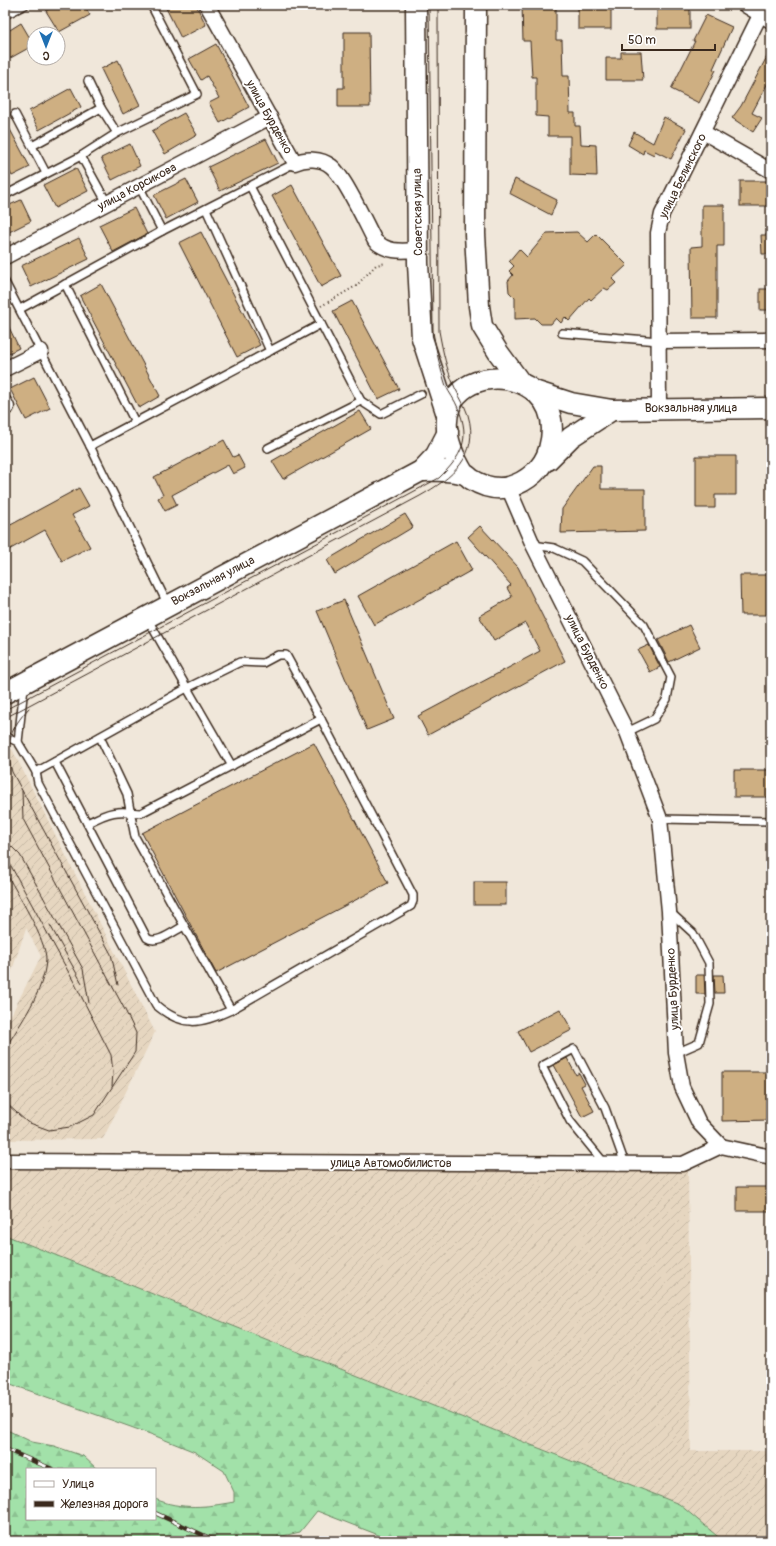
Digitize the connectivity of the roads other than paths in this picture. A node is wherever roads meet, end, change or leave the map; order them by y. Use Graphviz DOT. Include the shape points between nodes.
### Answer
graph roads {
  1 [pos="25,5"];
  2 [pos="151,5"];
  3 [pos="207,5"];
  4 [pos="416,5"];
  5 [pos="476,5"];
  6 [pos="745,5"];
  7 [pos="766,14"];
  8 [pos="5,15"];
  9 [pos="88,81"];
  10 [pos="101,108"];
  11 [pos="15,114"];
  12 [pos="270,117"];
  13 [pos="703,132"];
  14 [pos="117,133"];
  15 [pos="32,146"];
  16 [pos="81,156"];
  17 [pos="295,163"];
  18 [pos="771,171"];
  19 [pos="46,173"];
  20 [pos="139,186"];
  21 [pos="250,186"];
  22 [pos="5,195"];
  23 [pos="107,203"];
  24 [pos="206,209"];
  25 [pos="162,231"];
  26 [pos="418,250"];
  27 [pos="5,258"];
  28 [pos="5,282"];
  29 [pos="65,284"];
  30 [pos="20,309"];
  31 [pos="321,324"];
  32 [pos="562,333"];
  33 [pos="771,340"];
  34 [pos="658,342"];
  35 [pos="41,351"];
  36 [pos="270,351"];
  37 [pos="5,369"];
  38 [pos="527,387"];
  39 [pos="421,394"];
  40 [pos="361,400"];
  41 [pos="5,403"];
  42 [pos="5,408"];
  43 [pos="659,408"];
  44 [pos="771,408"];
  45 [pos="612,410"];
  46 [pos="135,422"];
  47 [pos="447,424"];
  48 [pos="90,446"];
  49 [pos="268,448"];
  50 [pos="538,470"];
  51 [pos="421,471"];
  52 [pos="464,474"];
  53 [pos="508,487"];
  54 [pos="533,545"];
  55 [pos="168,605"];
  56 [pos="146,616"];
  57 [pos="24,682"];
  58 [pos="187,688"];
  59 [pos="5,693"];
  60 [pos="321,719"];
  61 [pos="627,732"];
  62 [pos="5,736"];
  63 [pos="100,737"];
  64 [pos="18,742"];
  65 [pos="55,762"];
  66 [pos="232,766"];
  67 [pos="36,772"];
  68 [pos="130,814"];
  69 [pos="660,819"];
  70 [pos="771,821"];
  71 [pos="87,823"];
  72 [pos="668,911"];
  73 [pos="184,926"];
  74 [pos="231,1010"];
  75 [pos="676,1052"];
  76 [pos="721,1146"];
  77 [pos="771,1156"];
  78 [pos="5,1161"];
  79 [pos="605,1164"];
  80 [pos="625,1164"];
  1 -- 8 [label="lane"];
  2 -- 14 [label="lane" via="197,94"];
  3 -- 12 [label="street, улица Бурденко"];
  4 -- 26 [label="main road, Советская улица"];
  5 -- 38 [label="main road" via="475,234 479,306 482,326 498,352"];
  6 -- 7 [label="street"];
  7 -- 13 [label="street, улица Белинского"];
  9 -- 10 [label="lane"];
  10 -- 14 [label="lane"];
  10 -- 15 [label="lane"];
  11 -- 15 [label="lane"];
  12 -- 17 [label="street, улица Бурденко"];
  12 -- 20 [label="street, улица Корсикова"];
  13 -- 18 [label="street"];
  13 -- 34 [label="street, улица Белинского" via="662,214 658,233"];
  14 -- 16 [label="lane"];
  15 -- 19 [label="lane"];
  16 -- 19 [label="lane"];
  16 -- 23 [label="lane"];
  17 -- 21 [label="lane"];
  17 -- 26 [label="street, улица Бурденко" via="310,159 330,166 341,179 375,241 383,248 393,251"];
  19 -- 22 [label="lane"];
  20 -- 23 [label="street, улица Корсикова"];
  20 -- 25 [label="lane"];
  21 -- 24 [label="lane"];
  21 -- 31 [label="lane"];
  23 -- 27 [label="street, улица Корсикова"];
  24 -- 25 [label="lane"];
  24 -- 36 [label="lane"];
  25 -- 29 [label="lane"];
  26 -- 47 [label="main road, Советская улица" via="422,338"];
  28 -- 30 [label="lane"];
  29 -- 30 [label="lane"];
  29 -- 46 [label="lane"];
  30 -- 35 [label="lane"];
  31 -- 36 [label="lane"];
  31 -- 40 [label="lane"];
  32 -- 34 [label="lane"];
  33 -- 34 [label="street"];
  34 -- 43 [label="street, улица Белинского"];
  35 -- 37 [label="street"];
  35 -- 48 [label="lane"];
  36 -- 46 [label="lane"];
  38 -- 45 [label="main road, Вокзальная улица" via="571,403"];
  38 -- 47 [label="main road" via="503,378 486,378 470,384 456,395"];
  38 -- 50 [label="main road" via="545,405 552,427 548,455"];
  39 -- 40 [label="lane" via="381,414"];
  40 -- 49 [label="lane"];
  41 -- 42 [label="street"];
  43 -- 44 [label="main road, Вокзальная улица"];
  43 -- 45 [label="main road, Вокзальная улица"];
  45 -- 50 [label="main road" via="570,437"];
  46 -- 48 [label="lane"];
  47 -- 51 [label="main road, Вокзальная улица" via="436,455"];
  47 -- 52 [label="main road, Советская улица" via="456,460"];
  48 -- 55 [label="lane"];
  50 -- 53 [label="main road" via="525,480"];
  51 -- 52 [label="main road, Вокзальная улица"];
  51 -- 55 [label="main road, Вокзальная улица"];
  52 -- 53 [label="main road" via="491,488"];
  53 -- 54 [label="street, улица Бурденко"];
  54 -- 61 [label="street, улица Бурденко"];
  54 -- 61 [label="lane" via="554,548 582,561 644,625 670,677 667,699 654,719"];
  55 -- 56 [label="main road, Вокзальная улица"];
  56 -- 57 [label="main road, Вокзальная улица"];
  56 -- 58 [label="lane"];
  57 -- 59 [label="main road, Вокзальная улица"];
  57 -- 64 [label="lane"];
  58 -- 60 [label="lane" via="240,662 263,663 282,654 286,655"];
  58 -- 63 [label="lane"];
  58 -- 66 [label="lane"];
  60 -- 66 [label="lane"];
  60 -- 74 [label="lane" via="414,901 411,906"];
  61 -- 69 [label="street, улица Бурденко"];
  62 -- 64 [label="lane"];
  63 -- 65 [label="lane"];
  63 -- 68 [label="lane" via="127,794"];
  64 -- 67 [label="lane"];
  65 -- 67 [label="lane"];
  65 -- 71 [label="lane"];
  66 -- 68 [label="lane" via="141,812"];
  67 -- 74 [label="lane" via="38,783 156,1005 167,1015 181,1021 193,1022 211,1019"];
  68 -- 71 [label="lane" via="107,814"];
  68 -- 73 [label="lane" via="135,837"];
  69 -- 70 [label="lane"];
  69 -- 72 [label="street, улица Бурденко"];
  71 -- 73 [label="lane" via="147,938 157,940"];
  72 -- 75 [label="street, улица Бурденко"];
  72 -- 75 [label="lane" via="693,933 709,963 710,1004 699,1043"];
  73 -- 74 [label="lane"];
  75 -- 76 [label="street, улица Бурденко" via="682,1087 687,1099 699,1123"];
  76 -- 77 [label="street"];
  76 -- 80 [label="street, улица Автомобилистов" via="683,1164"];
  78 -- 79 [label="street, улица Автомобилистов"];
  79 -- 80 [label="street, улица Автомобилистов"];
  79 -- 80 [label="lane" via="570,1121 542,1066 574,1049 605,1108"];
}
